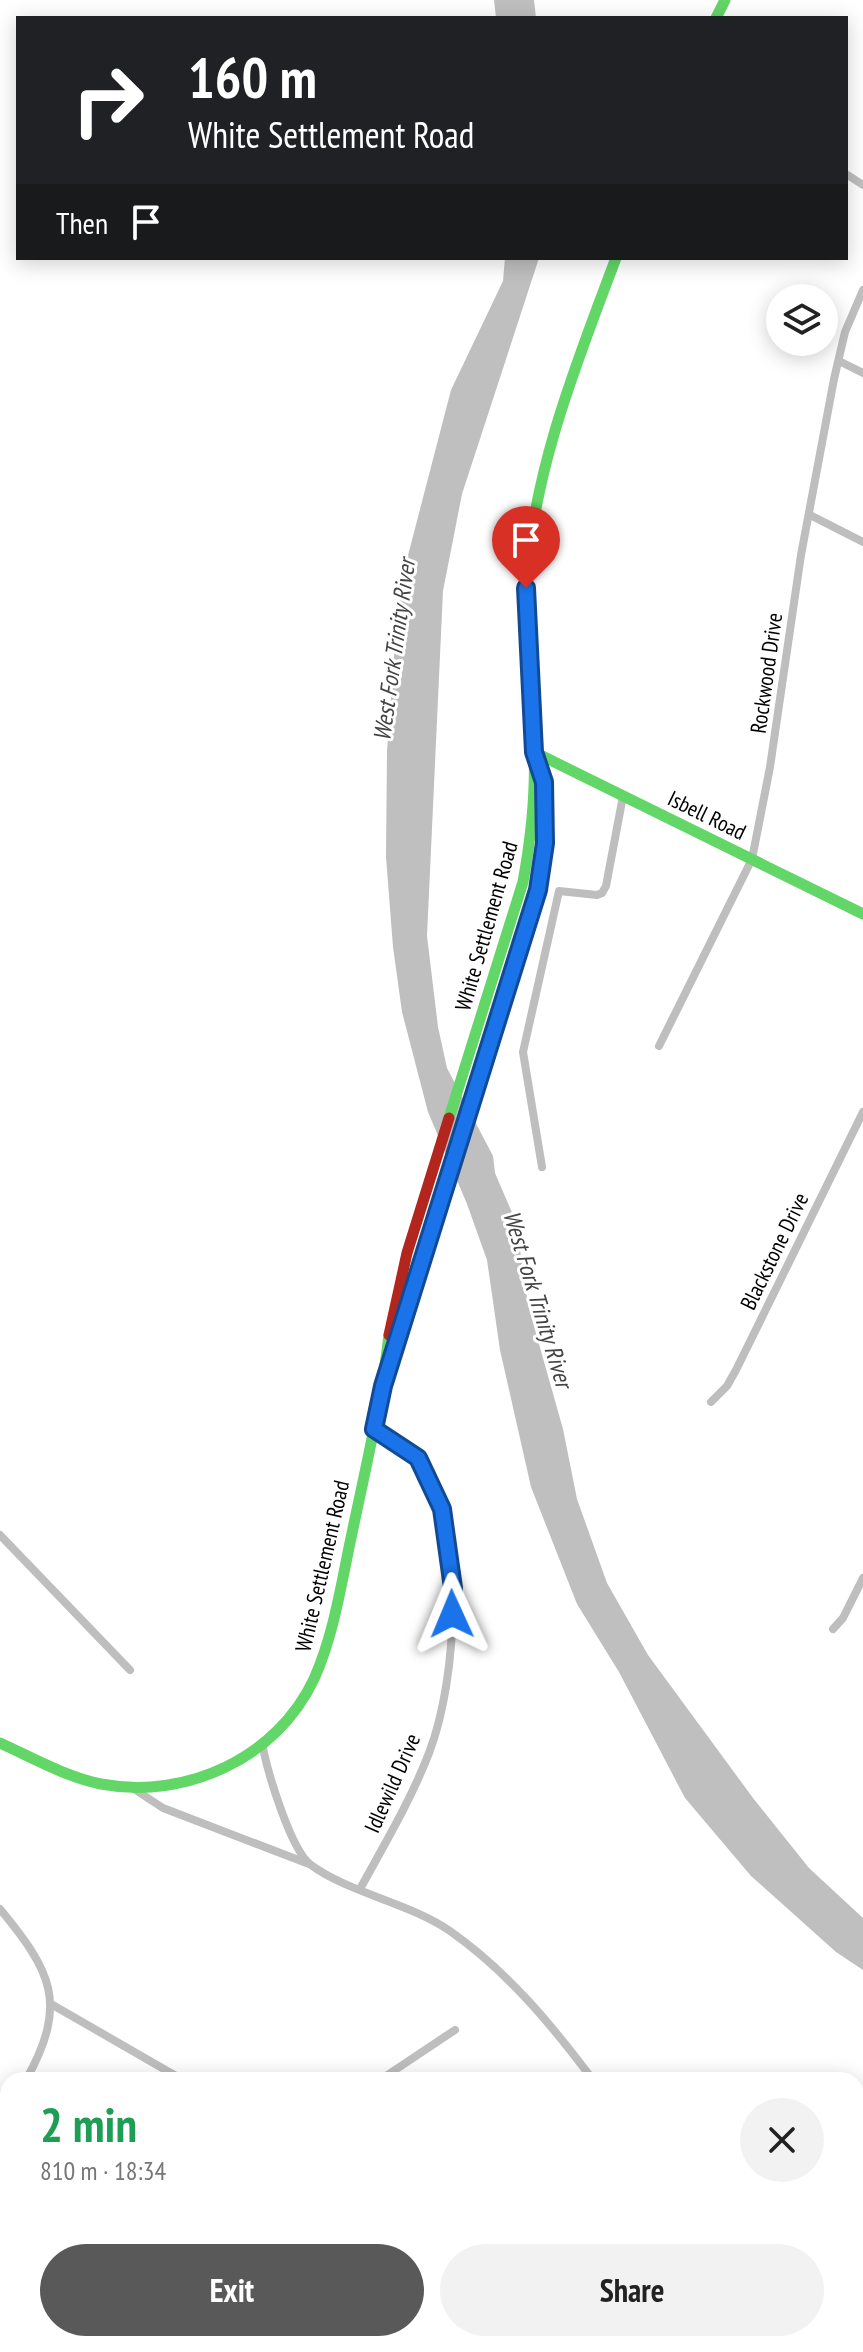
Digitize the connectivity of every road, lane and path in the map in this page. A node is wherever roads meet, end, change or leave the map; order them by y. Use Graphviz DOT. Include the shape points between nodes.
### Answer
graph roads {
  1 [pos="615,260"];
  2 [pos="863,290"];
  3 [pos="839,361"];
  4 [pos="863,373"];
  5 [pos="810,515"];
  6 [pos="863,542"];
  7 [pos="534,752"];
  8 [pos="623,796"];
  9 [pos="752,859"];
  10 [pos="863,914"];
  11 [pos="659,1046"];
  12 [pos="863,1112"];
  13 [pos="542,1167"];
  14 [pos="383,1386"];
  15 [pos="711,1402"];
  16 [pos="374,1429"];
  17 [pos="0,1535"];
  18 [pos="863,1578"];
  19 [pos="833,1629"];
  20 [pos="130,1670"];
  21 [pos="0,1743"];
  22 [pos="263,1748"];
  23 [pos="134,1789"];
  24 [pos="309,1864"];
  25 [pos="360,1889"];
  26 [pos="0,1909"];
  27 [pos="51,2004"];
  28 [pos="455,2030"];
  29 [pos="29,2072"];
  30 [pos="169,2072"];
  31 [pos="392,2072"];
  32 [pos="587,2072"];
  1 -- 7 [label="main road, White Settlement Road" via="560,410 530,534 526,642"];
  2 -- 3 [label="street, Rockwood Drive"];
  3 -- 4 [label="street"];
  3 -- 5 [label="street, Rockwood Drive"];
  5 -- 6 [label="street"];
  5 -- 9 [label="street, Rockwood Drive"];
  7 -- 8 [label="main road, Isbell Road"];
  7 -- 14 [label="main road, White Settlement Road" via="523,882 407,1253 390,1324"];
  7 -- 14 [label="main road, White Settlement Road" via="544,782 545,843 538,890"];
  8 -- 9 [label="main road, Isbell Road"];
  8 -- 13 [label="street" via="606,886 597,895 559,891 537,978 523,1052"];
  9 -- 10 [label="main road, Isbell Road"];
  9 -- 11 [label="street, Rockwood Drive"];
  12 -- 15 [label="street, Blackstone Drive" via="736,1370"];
  14 -- 16 [label="main road, White Settlement Road"];
  16 -- 22 [label="main road, White Settlement Road" via="320,1664 304,1698"];
  16 -- 25 [label="street, Idlewild Drive" via="418,1458 442,1509 453,1588 449,1667 430,1751"];
  17 -- 20 [label="street"];
  18 -- 19 [label="street"];
  21 -- 23 [label="main road, White Settlement Road" via="100,1784"];
  22 -- 23 [label="main road, White Settlement Road" via="227,1769 177,1786"];
  22 -- 24 [label="street" via="279,1808"];
  23 -- 24 [label="street" via="163,1808"];
  24 -- 25 [label="street"];
  25 -- 32 [label="street" via="442,1925 470,1945 528,1998"];
  26 -- 27 [label="street" via="39,1960"];
  27 -- 29 [label="street"];
  27 -- 30 [label="street"];
  28 -- 31 [label="street"];
}
